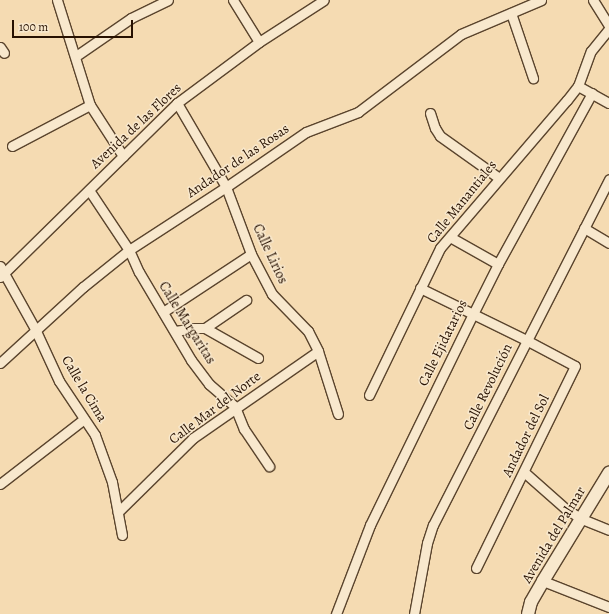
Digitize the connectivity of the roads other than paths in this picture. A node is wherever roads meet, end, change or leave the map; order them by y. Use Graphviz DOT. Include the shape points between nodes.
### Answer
graph roads {
  1 [pos="57,0"];
  2 [pos="168,0"];
  3 [pos="233,0"];
  4 [pos="324,0"];
  5 [pos="541,0"];
  6 [pos="593,0"];
  7 [pos="512,12"];
  8 [pos="609,28"];
  9 [pos="259,42"];
  10 [pos="76,56"];
  11 [pos="533,78"];
  12 [pos="578,86"];
  13 [pos="592,93"];
  14 [pos="176,103"];
  15 [pos="609,103"];
  16 [pos="90,105"];
  17 [pos="430,114"];
  18 [pos="12,146"];
  19 [pos="123,156"];
  20 [pos="500,178"];
  21 [pos="609,179"];
  22 [pos="226,187"];
  23 [pos="89,190"];
  24 [pos="584,228"];
  25 [pos="450,237"];
  26 [pos="609,243"];
  27 [pos="129,250"];
  28 [pos="251,254"];
  29 [pos="498,264"];
  30 [pos="1,272"];
  31 [pos="420,288"];
  32 [pos="246,300"];
  33 [pos="163,312"];
  34 [pos="473,314"];
  35 [pos="205,328"];
  36 [pos="35,329"];
  37 [pos="175,331"];
  38 [pos="526,340"];
  39 [pos="318,351"];
  40 [pos="258,358"];
  41 [pos="0,363"];
  42 [pos="369,395"];
  43 [pos="235,407"];
  44 [pos="338,414"];
  45 [pos="84,419"];
  46 [pos="269,466"];
  47 [pos="524,472"];
  48 [pos="609,473"];
  49 [pos="0,484"];
  50 [pos="118,512"];
  51 [pos="582,519"];
  52 [pos="609,530"];
  53 [pos="122,535"];
  54 [pos="476,568"];
  55 [pos="543,581"];
  56 [pos="609,607"];
  57 [pos="336,614"];
  58 [pos="414,614"];
  59 [pos="528,614"];
  1 -- 10 [label="street"];
  2 -- 10 [label="street" via="131,18"];
  3 -- 9 [label="street"];
  4 -- 9 [label="street, Avenida de las Flores"];
  5 -- 7 [label="street, Andador de las Rosas"];
  6 -- 8 [label="street"];
  7 -- 11 [label="street"];
  7 -- 22 [label="street, Andador de las Rosas" via="461,34 358,112 306,132"];
  8 -- 12 [label="street, Calle Manantiales" via="591,51"];
  9 -- 14 [label="street, Avenida de las Flores"];
  10 -- 16 [label="street"];
  12 -- 13 [label="street"];
  12 -- 20 [label="street, Calle Manantiales"];
  13 -- 15 [label="street"];
  13 -- 29 [label="street, Calle Ejidatarios"];
  14 -- 19 [label="street, Avenida de las Flores"];
  14 -- 22 [label="street, Calle Lirios"];
  16 -- 18 [label="street"];
  16 -- 19 [label="street"];
  17 -- 20 [label="street" via="440,136"];
  19 -- 23 [label="street, Avenida de las Flores"];
  20 -- 25 [label="street, Calle Manantiales"];
  21 -- 24 [label="street, Calle Revolución"];
  22 -- 27 [label="street, Andador de las Rosas"];
  22 -- 28 [label="street, Calle Lirios"];
  23 -- 27 [label="street, Calle Margaritas"];
  23 -- 30 [label="street, Avenida de las Flores"];
  24 -- 26 [label="street"];
  24 -- 38 [label="street, Calle Revolución"];
  25 -- 29 [label="street"];
  25 -- 31 [label="street, Calle Manantiales" via="440,248"];
  27 -- 33 [label="street, Calle Margaritas"];
  27 -- 36 [label="street, Andador de las Rosas"];
  28 -- 33 [label="street"];
  28 -- 39 [label="street, Calle Lirios" via="272,294 308,331"];
  29 -- 34 [label="street, Calle Ejidatarios"];
  30 -- 36 [label="street, Calle la Cima"];
  31 -- 34 [label="street"];
  31 -- 42 [label="street, Calle Manantiales"];
  32 -- 35 [label="street"];
  33 -- 37 [label="street, Calle Margaritas"];
  34 -- 38 [label="street"];
  34 -- 57 [label="street, Calle Ejidatarios" via="370,525"];
  35 -- 37 [label="street"];
  35 -- 40 [label="street"];
  36 -- 41 [label="street, Andador de las Rosas"];
  36 -- 45 [label="street, Calle la Cima" via="60,381"];
  37 -- 43 [label="street, Calle Margaritas" via="191,360 209,384"];
  38 -- 47 [label="street, Andador del Sol" via="575,366"];
  38 -- 58 [label="street, Calle Revolución" via="433,526 427,543"];
  39 -- 43 [label="street, Calle Mar del Norte"];
  39 -- 44 [label="street, Calle Lirios"];
  43 -- 46 [label="street, Calle Margaritas" via="244,429"];
  43 -- 50 [label="street, Calle Mar del Norte" via="193,438"];
  45 -- 49 [label="street"];
  45 -- 50 [label="street, Calle la Cima" via="94,435 112,482"];
  47 -- 51 [label="street" via="566,509"];
  47 -- 54 [label="street, Andador del Sol"];
  48 -- 51 [label="street, Avenida del Palmar"];
  50 -- 53 [label="street, Calle la Cima"];
  51 -- 52 [label="street"];
  51 -- 55 [label="street, Avenida del Palmar"];
  55 -- 56 [label="street"];
  55 -- 59 [label="street, Avenida del Palmar"];
}
